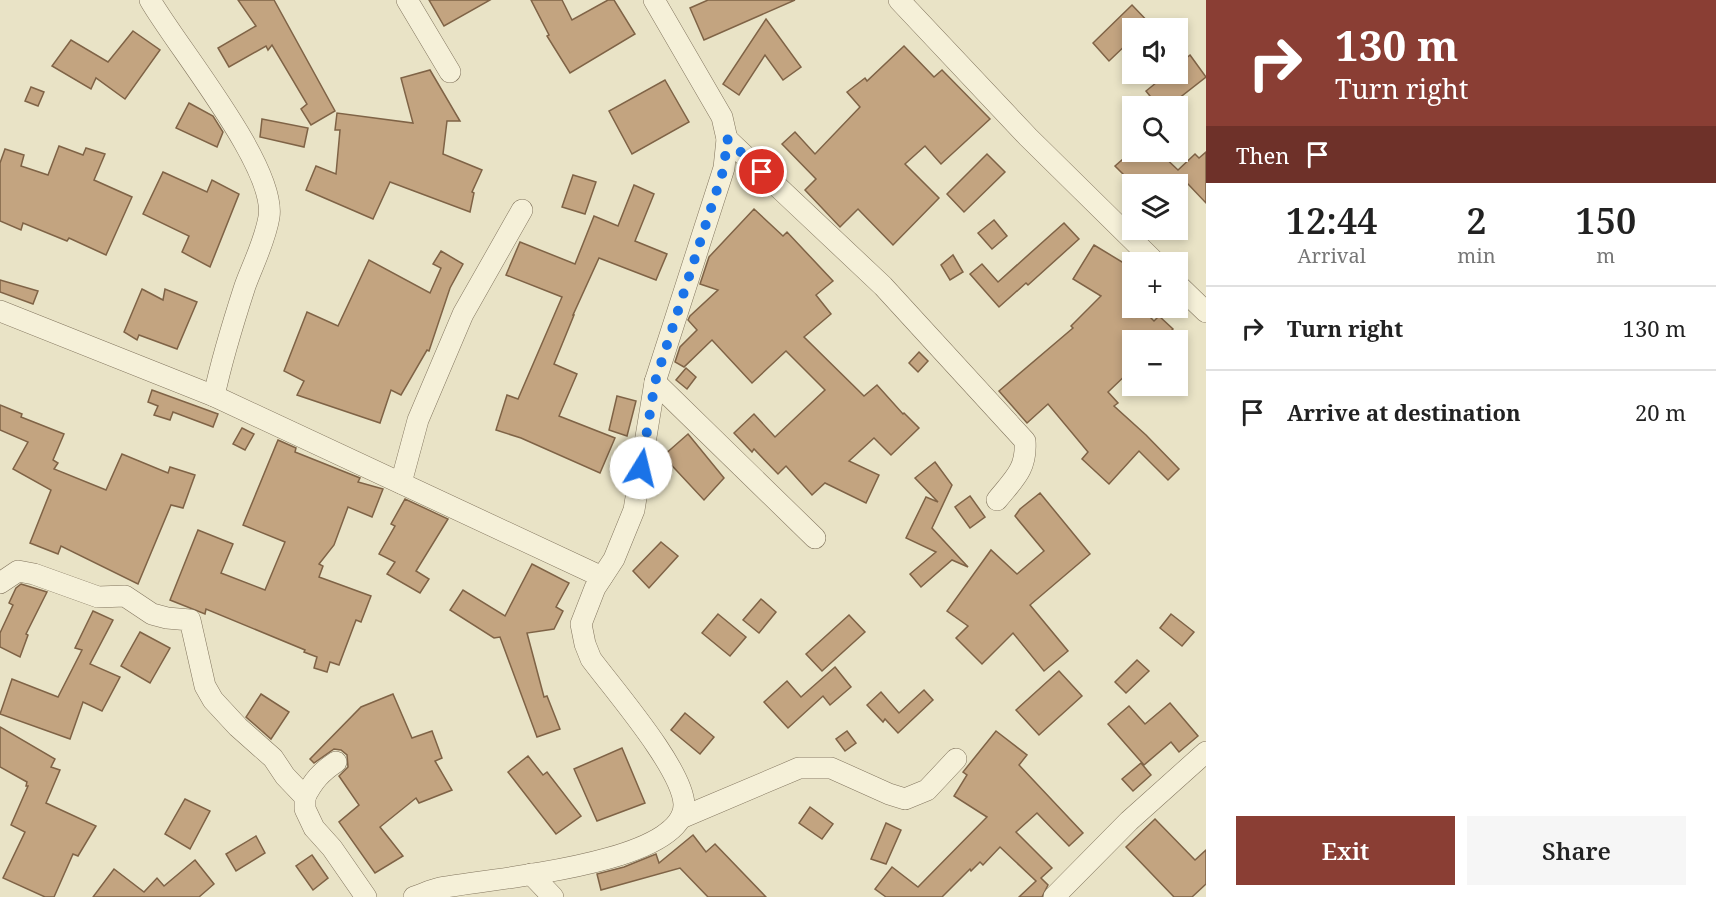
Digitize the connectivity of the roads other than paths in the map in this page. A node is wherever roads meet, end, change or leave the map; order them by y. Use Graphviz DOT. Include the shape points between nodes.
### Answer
graph roads {
  1 [pos="150,0"];
  2 [pos="407,0"];
  3 [pos="654,0"];
  4 [pos="899,0"];
  5 [pos="450,72"];
  6 [pos="727,139"];
  7 [pos="522,210"];
  8 [pos="1145,252"];
  9 [pos="1188,295"];
  10 [pos="0,311"];
  11 [pos="1206,312"];
  12 [pos="655,382"];
  13 [pos="214,396"];
  14 [pos="400,483"];
  15 [pos="997,500"];
  16 [pos="815,538"];
  17 [pos="602,577"];
  18 [pos="0,583"];
  19 [pos="1206,752"];
  20 [pos="956,759"];
  21 [pos="336,762"];
  22 [pos="305,797"];
  23 [pos="681,818"];
  24 [pos="531,874"];
  25 [pos="366,897"];
  26 [pos="414,897"];
  27 [pos="553,897"];
  28 [pos="1054,897"];
  1 -- 13 [label="street" via="255,161 267,193 269,215 264,236 227,340"];
  2 -- 5 [label="street"];
  3 -- 6 [label="street" via="722,117"];
  4 -- 8 [label="street" via="1028,137"];
  6 -- 12 [label="street" via="724,168"];
  6 -- 15 [label="street" via="884,286 1025,441 1026,457"];
  7 -- 14 [label="street" via="463,314 418,420"];
  9 -- 11 [label="street"];
  10 -- 13 [label="street"];
  12 -- 16 [label="street"];
  12 -- 17 [label="street" via="634,510 614,559"];
  13 -- 14 [label="street"];
  14 -- 17 [label="street"];
  17 -- 23 [label="street" via="581,624 585,644 591,658 665,757 684,804"];
  18 -- 22 [label="street" via="18,571 34,574 98,597 125,596 152,614 190,620 205,686 213,699 273,758"];
  19 -- 28 [label="street" via="1129,821"];
  20 -- 23 [label="street" via="927,790 905,799 831,768 799,768"];
  21 -- 22 [label="street" via="312,782"];
  22 -- 25 [label="street" via="305,809 314,828"];
  23 -- 24 [label="street" via="655,841 620,855"];
  24 -- 26 [label="street" via="438,889"];
  24 -- 27 [label="street"];
}
